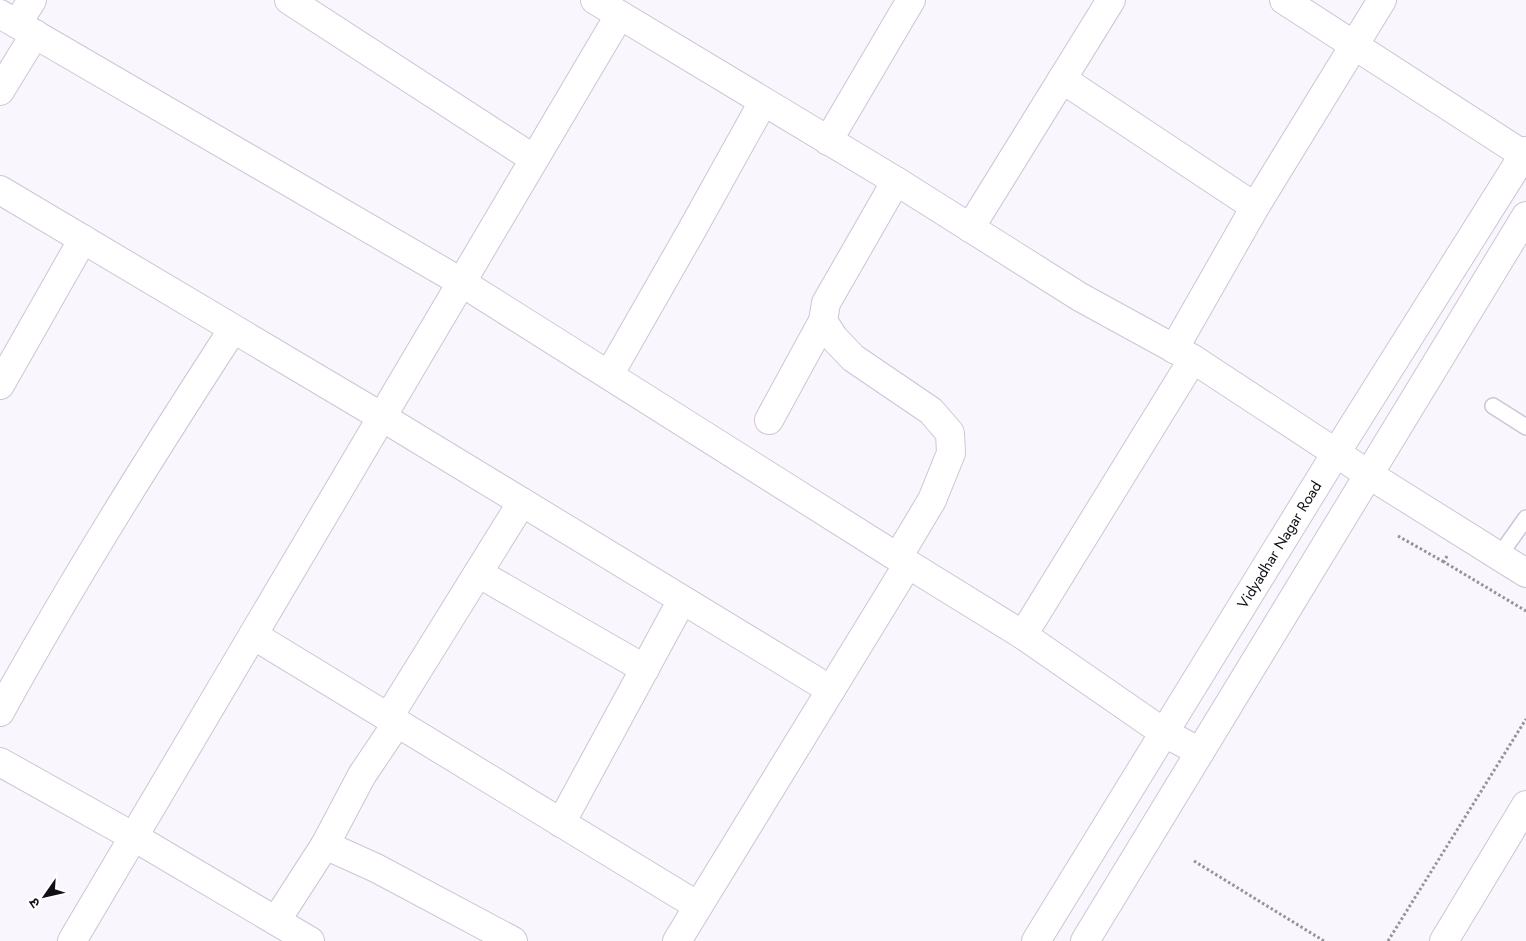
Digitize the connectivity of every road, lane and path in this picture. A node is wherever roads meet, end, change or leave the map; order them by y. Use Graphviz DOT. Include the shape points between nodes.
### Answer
graph roads {
  1 [pos="32,0"];
  2 [pos="289,0"];
  3 [pos="595,0"];
  4 [pos="911,0"];
  5 [pos="1111,0"];
  6 [pos="1382,0"];
  7 [pos="1300,4"];
  8 [pos="619,16"];
  9 [pos="17,24"];
  10 [pos="1354,45"];
  11 [pos="1062,79"];
  12 [pos="0,91"];
  13 [pos="763,102"];
  14 [pos="828,141"];
  15 [pos="1525,153"];
  16 [pos="534,159"];
  17 [pos="896,182"];
  18 [pos="0,190"];
  19 [pos="1255,207"];
  20 [pos="1526,216"];
  21 [pos="970,228"];
  22 [pos="83,240"];
  23 [pos="461,282"];
  24 [pos="823,321"];
  25 [pos="233,329"];
  26 [pos="1184,354"];
  27 [pos="609,375"];
  28 [pos="0,385"];
  29 [pos="1493,406"];
  30 [pos="382,417"];
  31 [pos="769,420"];
  32 [pos="1526,426"];
  33 [pos="1336,453"];
  34 [pos="1368,474"];
  35 [pos="522,502"];
  36 [pos="1526,518"];
  37 [pos="1398,536"];
  38 [pos="1499,556"];
  39 [pos="903,560"];
  40 [pos="1444,562"];
  41 [pos="478,573"];
  42 [pos="1526,573"];
  43 [pos="682,600"];
  44 [pos="253,635"];
  45 [pos="1023,635"];
  46 [pos="645,669"];
  47 [pos="831,690"];
  48 [pos="0,712"];
  49 [pos="392,720"];
  50 [pos="1526,720"];
  51 [pos="1163,732"];
  52 [pos="1200,752"];
  53 [pos="0,762"];
  54 [pos="1526,805"];
  55 [pos="561,823"];
  56 [pos="134,836"];
  57 [pos="325,845"];
  58 [pos="1194,861"];
  59 [pos="698,906"];
  60 [pos="276,921"];
  61 [pos="498,937"];
  62 [pos="72,941"];
  63 [pos="310,941"];
  64 [pos="677,941"];
  65 [pos="1036,941"];
  66 [pos="1085,941"];
  67 [pos="1324,941"];
  68 [pos="1388,941"];
  69 [pos="1444,941"];
  1 -- 9 [label="street"];
  2 -- 16 [label="street"];
  3 -- 8 [label="street"];
  4 -- 14 [label="street"];
  5 -- 11 [label="street"];
  6 -- 10 [label="street"];
  7 -- 10 [label="street"];
  8 -- 13 [label="street"];
  8 -- 16 [label="street"];
  9 -- 12 [label="street"];
  9 -- 23 [label="street"];
  10 -- 15 [label="street"];
  10 -- 19 [label="street"];
  11 -- 19 [label="street"];
  11 -- 21 [label="street"];
  13 -- 14 [label="street"];
  13 -- 27 [label="street"];
  14 -- 17 [label="street"];
  15 -- 33 [label="street, Vidyadhar Nagar Road"];
  16 -- 23 [label="street"];
  17 -- 21 [label="street"];
  17 -- 24 [label="street" via="826,303"];
  18 -- 22 [label="street"];
  19 -- 26 [label="street"];
  20 -- 34 [label="street"];
  21 -- 26 [label="street" via="1080,297"];
  22 -- 25 [label="street"];
  22 -- 28 [label="street"];
  23 -- 27 [label="street"];
  23 -- 30 [label="street"];
  24 -- 31 [label="street"];
  24 -- 39 [label="street" via="853,358 931,411 950,433 951,453"];
  25 -- 30 [label="street"];
  25 -- 48 [label="street" via="100,540"];
  26 -- 33 [label="street"];
  26 -- 45 [label="street"];
  27 -- 39 [label="street"];
  29 -- 32 [label="lane"];
  30 -- 35 [label="street"];
  30 -- 44 [label="street"];
  33 -- 34 [label="street"];
  33 -- 51 [label="street, Vidyadhar Nagar Road"];
  34 -- 38 [label="street"];
  34 -- 52 [label="street"];
  35 -- 41 [label="street"];
  35 -- 43 [label="street"];
  36 -- 38 [label="lane"];
  37 -- 40 [label="path"];
  38 -- 42 [label="street"];
  39 -- 45 [label="street"];
  39 -- 47 [label="street"];
  41 -- 46 [label="street"];
  41 -- 49 [label="street"];
  43 -- 46 [label="street"];
  43 -- 47 [label="street"];
  44 -- 49 [label="street"];
  44 -- 56 [label="street"];
  45 -- 51 [label="street"];
  46 -- 55 [label="street"];
  47 -- 59 [label="street"];
  49 -- 55 [label="street"];
  49 -- 57 [label="street"];
  50 -- 68 [label="path"];
  51 -- 52 [label="street"];
  51 -- 65 [label="street, Vidyadhar Nagar Road"];
  52 -- 66 [label="street"];
  53 -- 56 [label="street"];
  54 -- 69 [label="street"];
  55 -- 59 [label="street"];
  56 -- 60 [label="street"];
  56 -- 62 [label="street"];
  57 -- 60 [label="street"];
  57 -- 61 [label="street" via="376,868"];
  58 -- 67 [label="path"];
  59 -- 64 [label="street"];
  60 -- 63 [label="street"];
}
